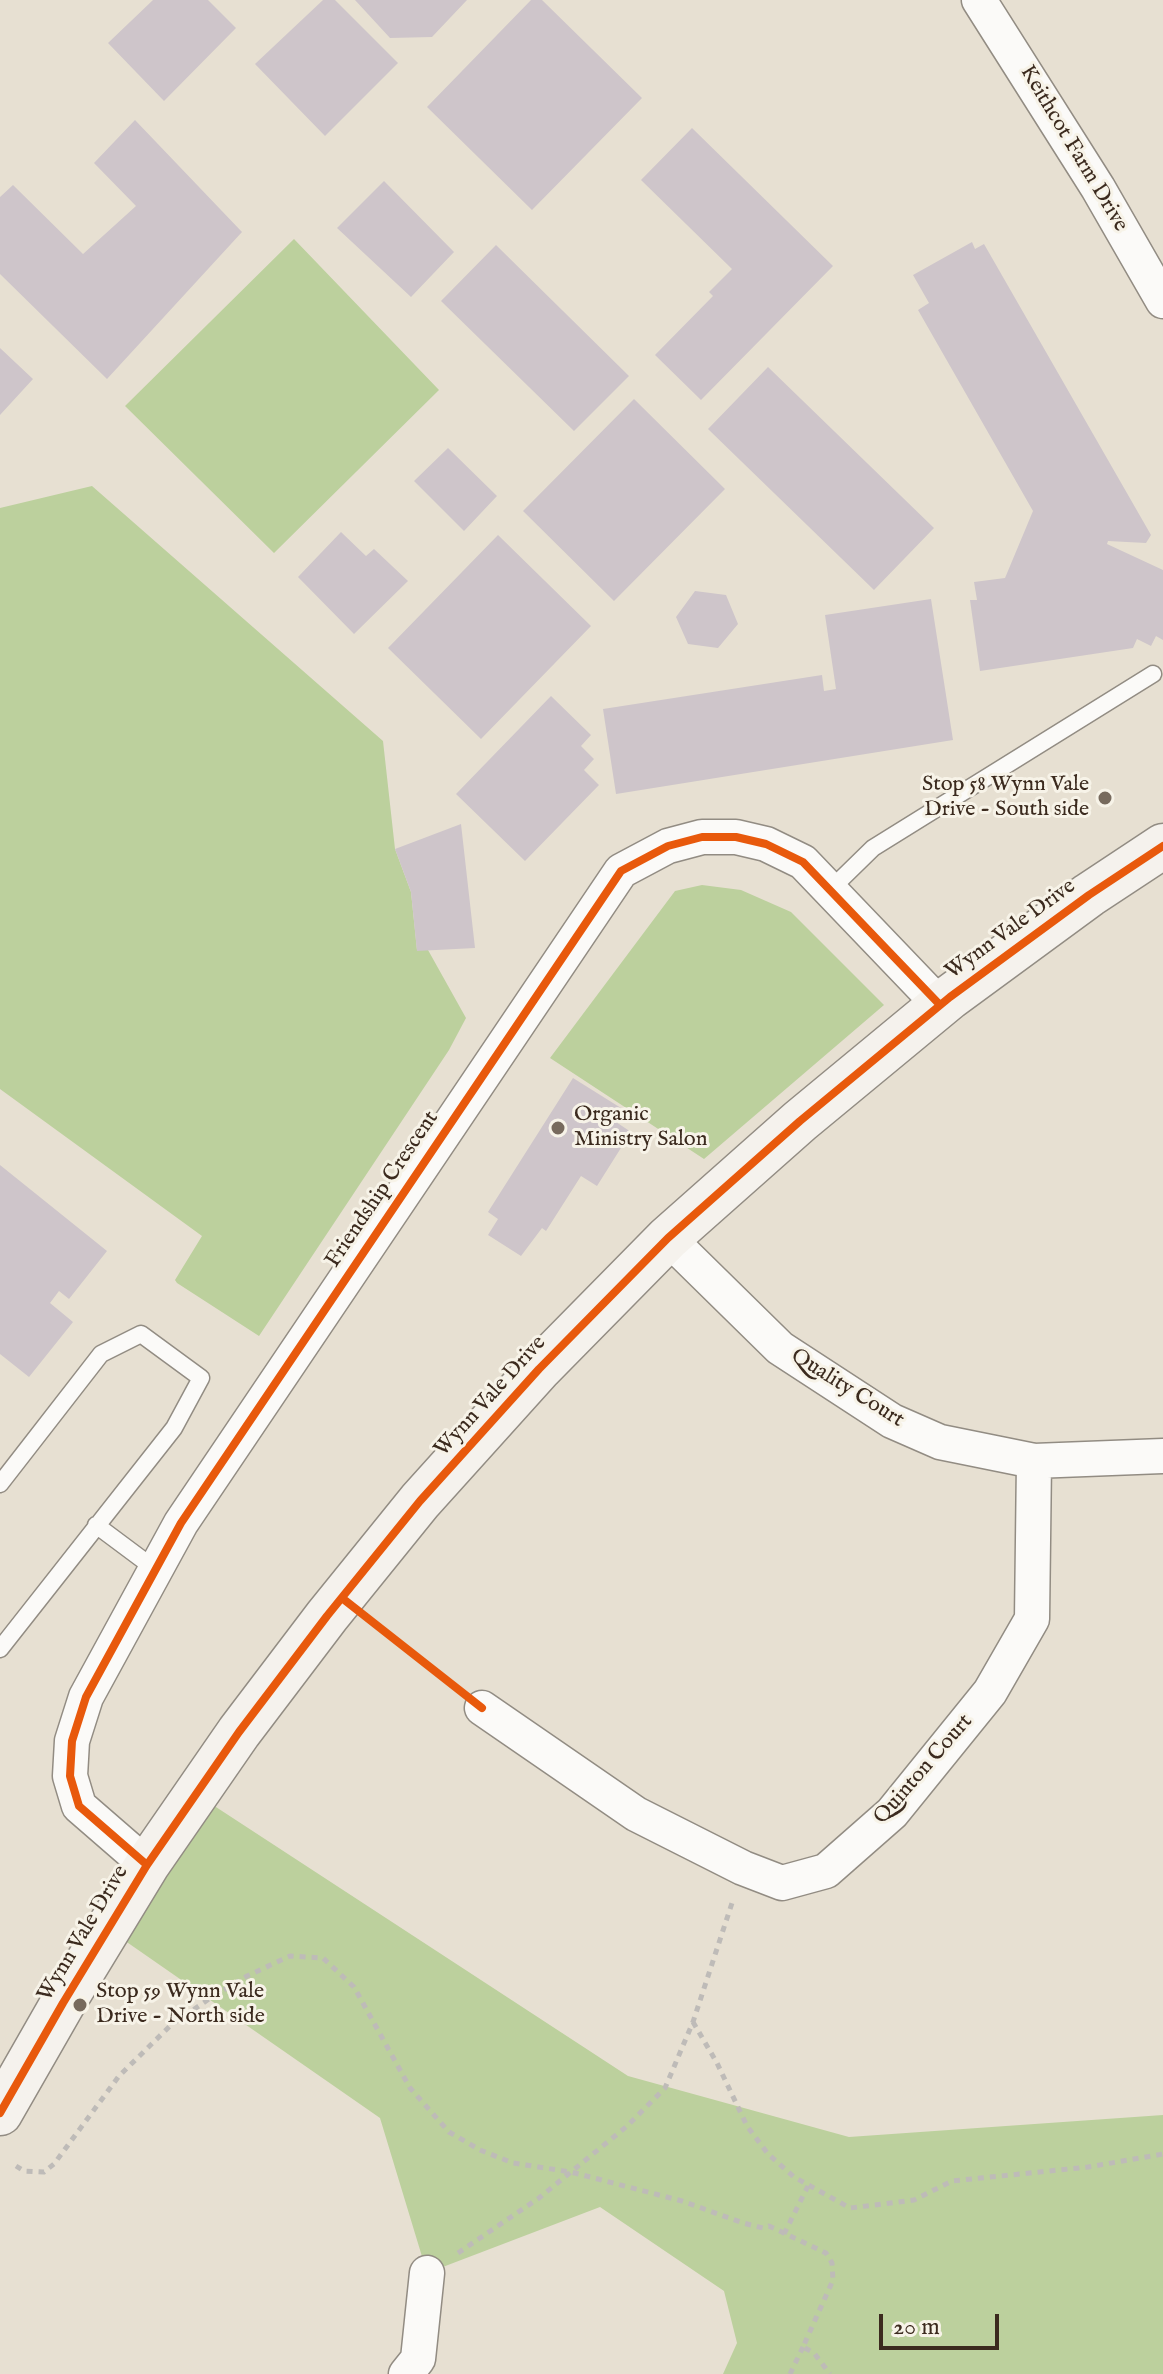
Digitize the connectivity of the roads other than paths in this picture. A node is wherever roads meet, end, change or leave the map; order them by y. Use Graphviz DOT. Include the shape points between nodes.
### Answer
graph roads {
  1 [pos="979,0"];
  2 [pos="1162,297"];
  3 [pos="1153,674"];
  4 [pos="1163,846"];
  5 [pos="830,890"];
  6 [pos="940,1005"];
  7 [pos="668,1238"];
  8 [pos="1163,1456"];
  9 [pos="1034,1461"];
  10 [pos="0,1484"];
  11 [pos="96,1525"];
  12 [pos="155,1569"];
  13 [pos="0,1649"];
  14 [pos="482,1708"];
  15 [pos="147,1865"];
  16 [pos="0,2113"];
  17 [pos="427,2273"];
  18 [pos="406,2374"];
  1 -- 2 [label="street, Keithcot Farm Drive"];
  3 -- 5 [label="lane" via="873,848"];
  4 -- 6 [label="main road, Wynn Vale Drive"];
  5 -- 6 [label="street, Friendship Crescent"];
  5 -- 12 [label="street, Friendship Crescent" via="803,862 736,837 702,837 668,846 621,871"];
  6 -- 7 [label="main road, Wynn Vale Drive"];
  7 -- 9 [label="street, Quality Court" via="780,1348 892,1421 940,1442"];
  7 -- 15 [label="main road, Wynn Vale Drive" via="420,1501 239,1732"];
  8 -- 9 [label="street, Quality Court"];
  9 -- 14 [label="street, Quinton Court" via="1032,1619 990,1692 892,1813 826,1871 782,1883 743,1868 636,1814"];
  10 -- 11 [label="lane" via="101,1354 141,1334 201,1378 174,1428"];
  11 -- 12 [label="lane"];
  11 -- 13 [label="lane"];
  12 -- 15 [label="street, Friendship Crescent" via="86,1697 72,1741 70,1776 79,1806"];
  15 -- 16 [label="main road, Wynn Vale Drive"];
  17 -- 18 [label="street" via="418,2359"];
}
